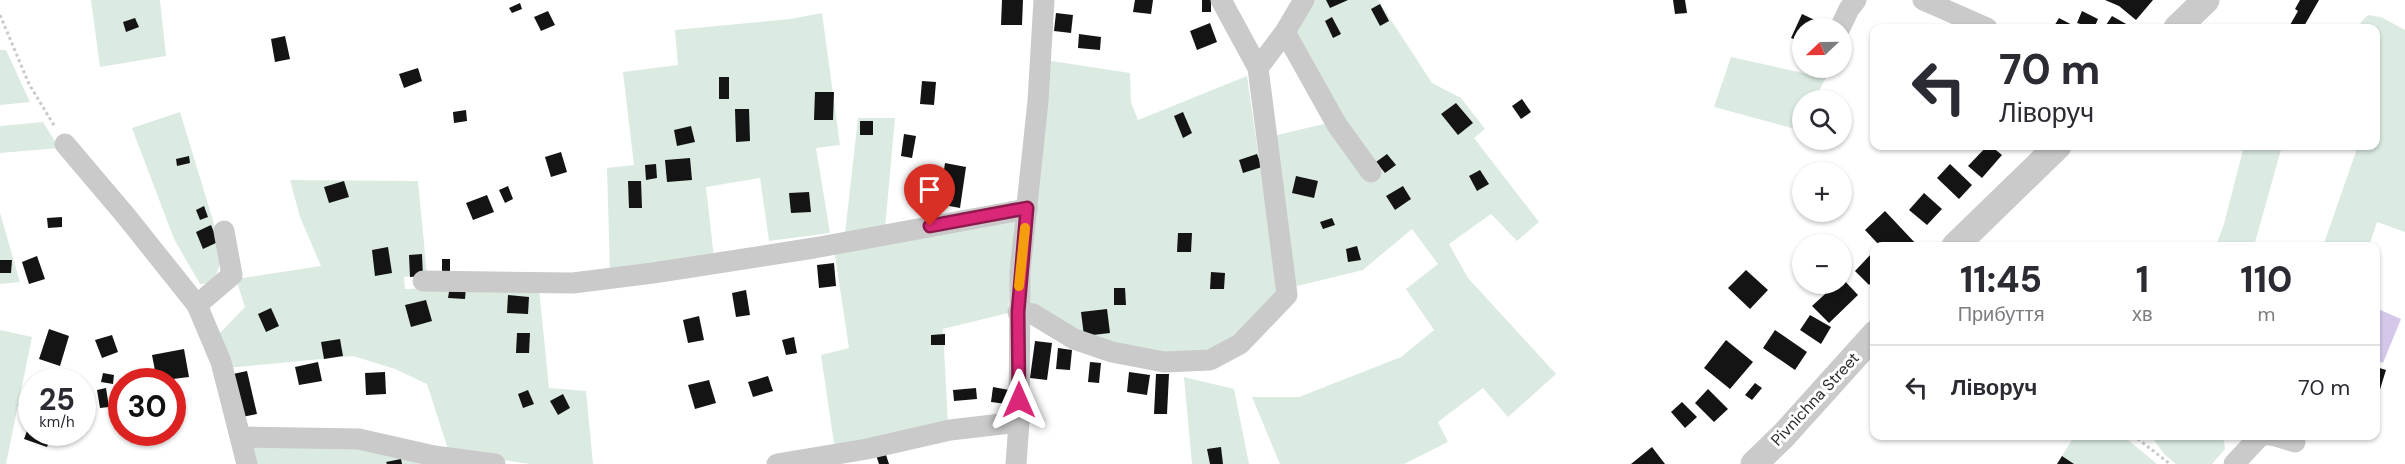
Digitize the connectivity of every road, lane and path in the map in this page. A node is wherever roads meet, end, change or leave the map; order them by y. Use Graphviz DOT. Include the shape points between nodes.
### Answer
graph roads {
  1 [pos="1044,0"];
  2 [pos="1221,0"];
  3 [pos="1304,0"];
  4 [pos="1856,0"];
  5 [pos="1923,0"];
  6 [pos="2206,0"];
  7 [pos="0,15"];
  8 [pos="1845,18"];
  9 [pos="1978,24"];
  10 [pos="2181,24"];
  11 [pos="1285,32"];
  12 [pos="1258,68"];
  13 [pos="64,144"];
  14 [pos="2054,150"];
  15 [pos="1371,172"];
  16 [pos="1027,208"];
  17 [pos="224,231"];
  18 [pos="1959,242"];
  19 [pos="423,281"];
  20 [pos="196,305"];
  21 [pos="1018,312"];
  22 [pos="1870,340"];
  23 [pos="1019,422"];
  24 [pos="240,437"];
  25 [pos="2139,440"];
  26 [pos="2257,440"];
  27 [pos="2288,440"];
  28 [pos="2295,442"];
  29 [pos="868,457"];
  30 [pos="247,464"];
  31 [pos="495,464"];
  32 [pos="777,464"];
  33 [pos="1016,464"];
  34 [pos="1754,464"];
  35 [pos="2170,464"];
  36 [pos="2234,464"];
  1 -- 16 [label="street"];
  2 -- 12 [label="street"];
  3 -- 11 [label="street"];
  4 -- 8 [label="street"];
  5 -- 9 [label="street"];
  6 -- 10 [label="street"];
  7 -- 13 [label="path" via="29,84"];
  11 -- 12 [label="street"];
  11 -- 15 [label="street" via="1337,125"];
  12 -- 21 [label="street" via="1287,295 1240,344 1209,360 1164,362 1112,352 1074,339 1033,314"];
  13 -- 20 [label="street"];
  14 -- 18 [label="street"];
  16 -- 19 [label="street" via="814,248 584,282"];
  16 -- 21 [label="street"];
  17 -- 20 [label="street" via="232,275"];
  20 -- 24 [label="street" via="221,362"];
  21 -- 23 [label="street"];
  22 -- 34 [label="street, Pivnichna Street"];
  23 -- 29 [label="street" via="950,430"];
  23 -- 33 [label="street"];
  24 -- 30 [label="street"];
  24 -- 31 [label="street" via="359,439 434,456"];
  25 -- 35 [label="path"];
  26 -- 36 [label="street"];
  27 -- 28 [label="street"];
  29 -- 32 [label="street"];
}
